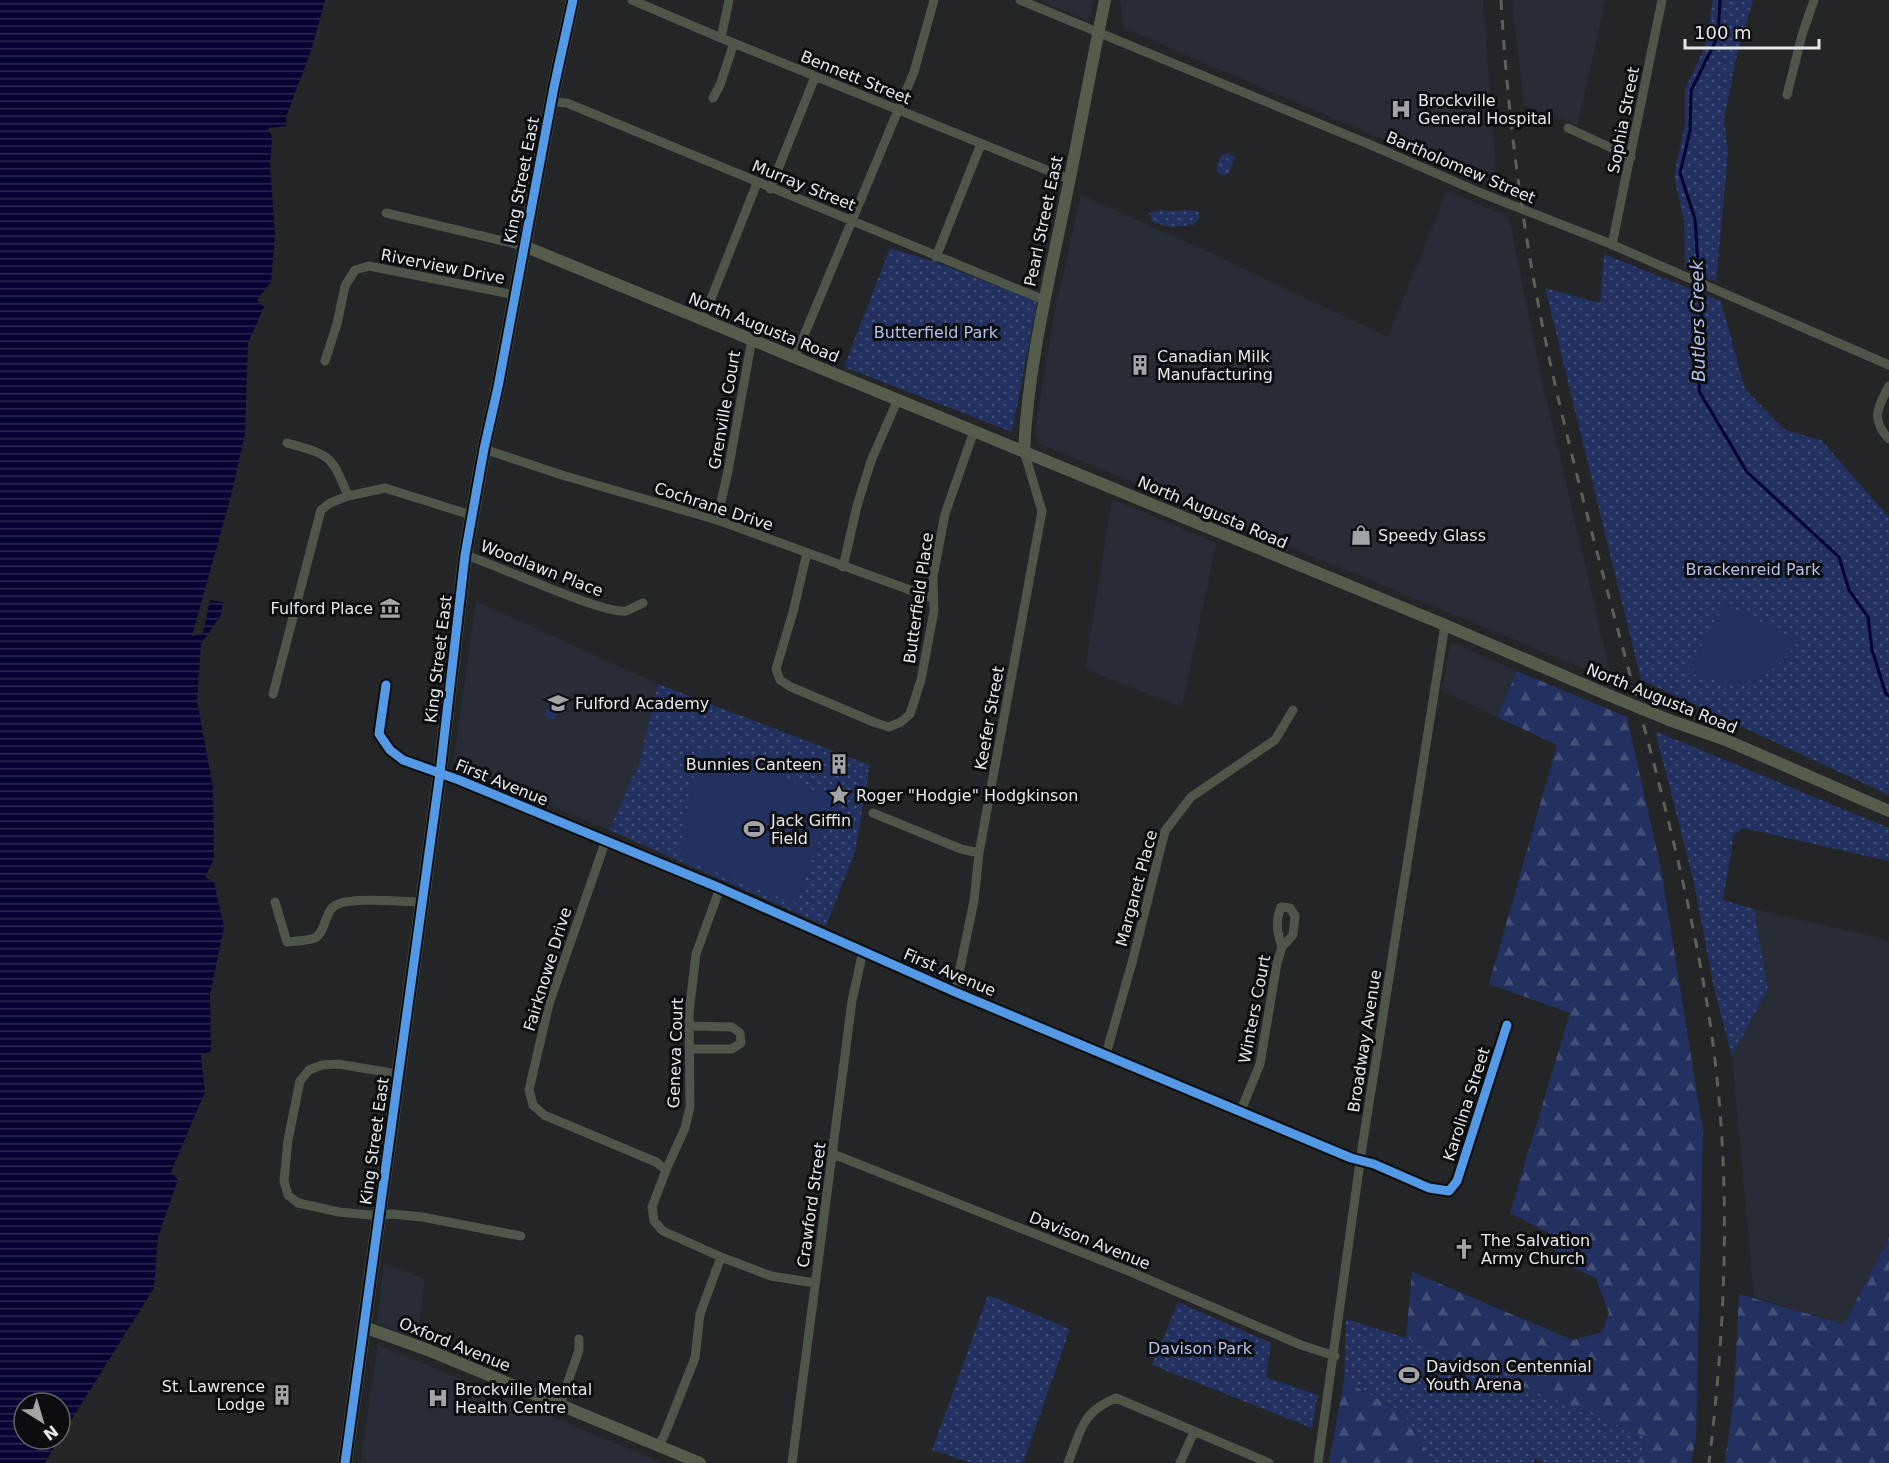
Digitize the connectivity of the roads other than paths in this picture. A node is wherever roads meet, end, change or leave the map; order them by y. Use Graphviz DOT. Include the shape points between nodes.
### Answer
graph roads {
  1 [pos="573,0"];
  2 [pos="632,0"];
  3 [pos="729,0"];
  4 [pos="934,0"];
  5 [pos="1020,0"];
  6 [pos="1105,0"];
  7 [pos="1662,0"];
  8 [pos="1814,0"];
  9 [pos="1098,32"];
  10 [pos="721,38"];
  11 [pos="734,43"];
  12 [pos="815,77"];
  13 [pos="1787,95"];
  14 [pos="712,98"];
  15 [pos="552,102"];
  16 [pos="898,110"];
  17 [pos="1568,128"];
  18 [pos="981,144"];
  19 [pos="1631,157"];
  20 [pos="1069,179"];
  21 [pos="757,183"];
  22 [pos="770,189"];
  23 [pos="386,213"];
  24 [pos="851,220"];
  25 [pos="1612,245"];
  26 [pos="524,246"];
  27 [pos="936,257"];
  28 [pos="515,295"];
  29 [pos="1044,300"];
  30 [pos="703,319"];
  31 [pos="752,339"];
  32 [pos="795,357"];
  33 [pos="325,361"];
  34 [pos="1889,365"];
  35 [pos="1889,386"];
  36 [pos="898,399"];
  37 [pos="974,431"];
  38 [pos="1889,439"];
  39 [pos="287,443"];
  40 [pos="484,449"];
  41 [pos="1024,451"];
  42 [pos="348,496"];
  43 [pos="471,515"];
  44 [pos="717,520"];
  45 [pos="807,553"];
  46 [pos="465,555"];
  47 [pos="843,567"];
  48 [pos="932,598"];
  49 [pos="643,603"];
  50 [pos="1445,625"];
  51 [pos="386,685"];
  52 [pos="273,694"];
  53 [pos="1293,710"];
  54 [pos="440,772"];
  55 [pos="1889,811"];
  56 [pos="873,813"];
  57 [pos="606,840"];
  58 [pos="979,853"];
  59 [pos="720,888"];
  60 [pos="275,902"];
  61 [pos="422,902"];
  62 [pos="1282,947"];
  63 [pos="863,951"];
  64 [pos="955,992"];
  65 [pos="1507,1025"];
  66 [pos="690,1026"];
  67 [pos="690,1050"];
  68 [pos="1106,1054"];
  69 [pos="398,1074"];
  70 [pos="1241,1110"];
  71 [pos="833,1154"];
  72 [pos="1360,1161"];
  73 [pos="666,1170"];
  74 [pos="1450,1190"];
  75 [pos="379,1216"];
  76 [pos="522,1236"];
  77 [pos="721,1257"];
  78 [pos="815,1283"];
  79 [pos="364,1327"];
  80 [pos="579,1339"];
  81 [pos="1335,1356"];
  82 [pos="560,1405"];
  83 [pos="1194,1432"];
  84 [pos="658,1446"];
  85 [pos="345,1463"];
  86 [pos="700,1463"];
  87 [pos="792,1463"];
  88 [pos="1068,1463"];
  89 [pos="1180,1463"];
  90 [pos="1269,1463"];
  91 [pos="1318,1463"];
  1 -- 15 [label="main road, King Street East"];
  2 -- 10 [label="street, Bennett Street"];
  3 -- 10 [label="street"];
  4 -- 16 [label="street" via="914,72"];
  5 -- 9 [label="street, Bartholomew Street"];
  6 -- 9 [label="main road, Pearl Street East"];
  7 -- 19 [label="street, Sophia Street"];
  8 -- 13 [label="street"];
  9 -- 20 [label="main road, Pearl Street East"];
  9 -- 25 [label="street, Bartholomew Street"];
  10 -- 11 [label="street, Bennett Street"];
  11 -- 12 [label="street, Bennett Street"];
  11 -- 14 [label="street"];
  12 -- 16 [label="street, Bennett Street"];
  12 -- 22 [label="street"];
  15 -- 21 [label="street, Murray Street" via="567,103"];
  15 -- 26 [label="main road, King Street East"];
  16 -- 18 [label="street, Bennett Street"];
  16 -- 24 [label="street"];
  17 -- 19 [label="street"];
  18 -- 20 [label="street, Bennett Street"];
  18 -- 27 [label="street"];
  19 -- 25 [label="street, Sophia Street"];
  20 -- 29 [label="main road, Pearl Street East"];
  21 -- 22 [label="street, Murray Street"];
  21 -- 30 [label="street"];
  22 -- 24 [label="street, Murray Street"];
  23 -- 26 [label="street"];
  24 -- 27 [label="street, Murray Street"];
  24 -- 32 [label="street"];
  25 -- 34 [label="street, Bartholomew Street"];
  26 -- 28 [label="main road, King Street East"];
  26 -- 30 [label="main road, North Augusta Road"];
  27 -- 29 [label="street, Murray Street"];
  28 -- 33 [label="street, Riverview Drive" via="369,266 355,270 345,286"];
  28 -- 40 [label="main road, King Street East"];
  29 -- 41 [label="main road, Pearl Street East" via="1026,407"];
  30 -- 31 [label="main road, North Augusta Road"];
  31 -- 32 [label="main road, North Augusta Road"];
  31 -- 44 [label="street, Grenville Court"];
  32 -- 36 [label="main road, North Augusta Road"];
  35 -- 38 [label="street" via="1877,415 1879,429"];
  36 -- 37 [label="main road, North Augusta Road"];
  36 -- 47 [label="street" via="871,461"];
  37 -- 41 [label="main road, North Augusta Road"];
  37 -- 48 [label="street, Butterfield Place" via="945,514"];
  39 -- 42 [label="street" via="330,459"];
  40 -- 43 [label="main road, King Street East"];
  40 -- 44 [label="street, Cochrane Drive"];
  41 -- 50 [label="main road, North Augusta Road"];
  41 -- 58 [label="street, Keefer Street" via="1041,511"];
  42 -- 43 [label="street" via="385,488"];
  42 -- 52 [label="street" via="321,510"];
  43 -- 46 [label="main road, King Street East"];
  44 -- 45 [label="street, Cochrane Drive"];
  45 -- 47 [label="street, Cochrane Drive"];
  45 -- 48 [label="street, Butterfield Place" via="776,669 780,680 876,723 889,727 910,714 921,680 934,611"];
  46 -- 49 [label="street, Woodlawn Place" via="595,605 625,611"];
  46 -- 54 [label="main road, King Street East"];
  47 -- 48 [label="street, Cochrane Drive"];
  50 -- 55 [label="main road, North Augusta Road, bridge"];
  50 -- 72 [label="street, Broadway Avenue"];
  51 -- 54 [label="street, First Avenue" via="379,734 403,760"];
  53 -- 68 [label="street, Margaret Place" via="1275,740 1191,797 1165,831"];
  54 -- 57 [label="street, First Avenue"];
  54 -- 61 [label="main road, King Street East"];
  56 -- 58 [label="street"];
  57 -- 59 [label="street, First Avenue"];
  57 -- 73 [label="street, Fairknowe Drive" via="549,1004 529,1090 533,1105 544,1115 656,1162"];
  58 -- 64 [label="street, Keefer Street" via="974,901"];
  59 -- 63 [label="street, First Avenue"];
  59 -- 66 [label="street, Geneva Court" via="696,954"];
  60 -- 61 [label="street" via="287,942 318,936 330,911 339,904 374,900"];
  61 -- 69 [label="main road, King Street East"];
  62 -- 70 [label="street, Winters Court" via="1260,1064"];
  63 -- 64 [label="street, First Avenue"];
  63 -- 71 [label="street, Crawford Street" via="852,1001"];
  64 -- 68 [label="street, First Avenue"];
  65 -- 74 [label="street, Karolina Street" via="1457,1181"];
  66 -- 67 [label="street, Geneva Court"];
  66 -- 67 [label="street" via="732,1027 740,1033 741,1043 732,1049"];
  67 -- 73 [label="street, Geneva Court" via="690,1107"];
  68 -- 70 [label="street, First Avenue"];
  69 -- 75 [label="main road, King Street East"];
  69 -- 75 [label="street" via="338,1064 309,1070 300,1081 288,1140 284,1181 288,1195 297,1203"];
  70 -- 72 [label="street, First Avenue"];
  71 -- 78 [label="street, Crawford Street"];
  71 -- 81 [label="street, Davison Avenue" via="1131,1272 1301,1346"];
  72 -- 74 [label="street, First Avenue" via="1429,1188"];
  72 -- 81 [label="street, Broadway Avenue"];
  73 -- 77 [label="street, Geneva Court" via="652,1207 654,1221 663,1231"];
  75 -- 76 [label="street" via="422,1217"];
  75 -- 79 [label="main road, King Street East"];
  77 -- 78 [label="street, Geneva Court" via="771,1276"];
  77 -- 84 [label="street" via="700,1314 695,1358"];
  78 -- 87 [label="street, Crawford Street"];
  79 -- 82 [label="main road, Oxford Avenue"];
  79 -- 85 [label="main road, King Street East"];
  80 -- 82 [label="street" via="579,1350"];
  81 -- 91 [label="street, Broadway Avenue"];
  82 -- 84 [label="main road, Oxford Avenue"];
  83 -- 88 [label="street" via="1116,1398 1087,1415"];
  83 -- 89 [label="street"];
  83 -- 90 [label="street"];
  84 -- 86 [label="main road, Oxford Avenue"];
}
